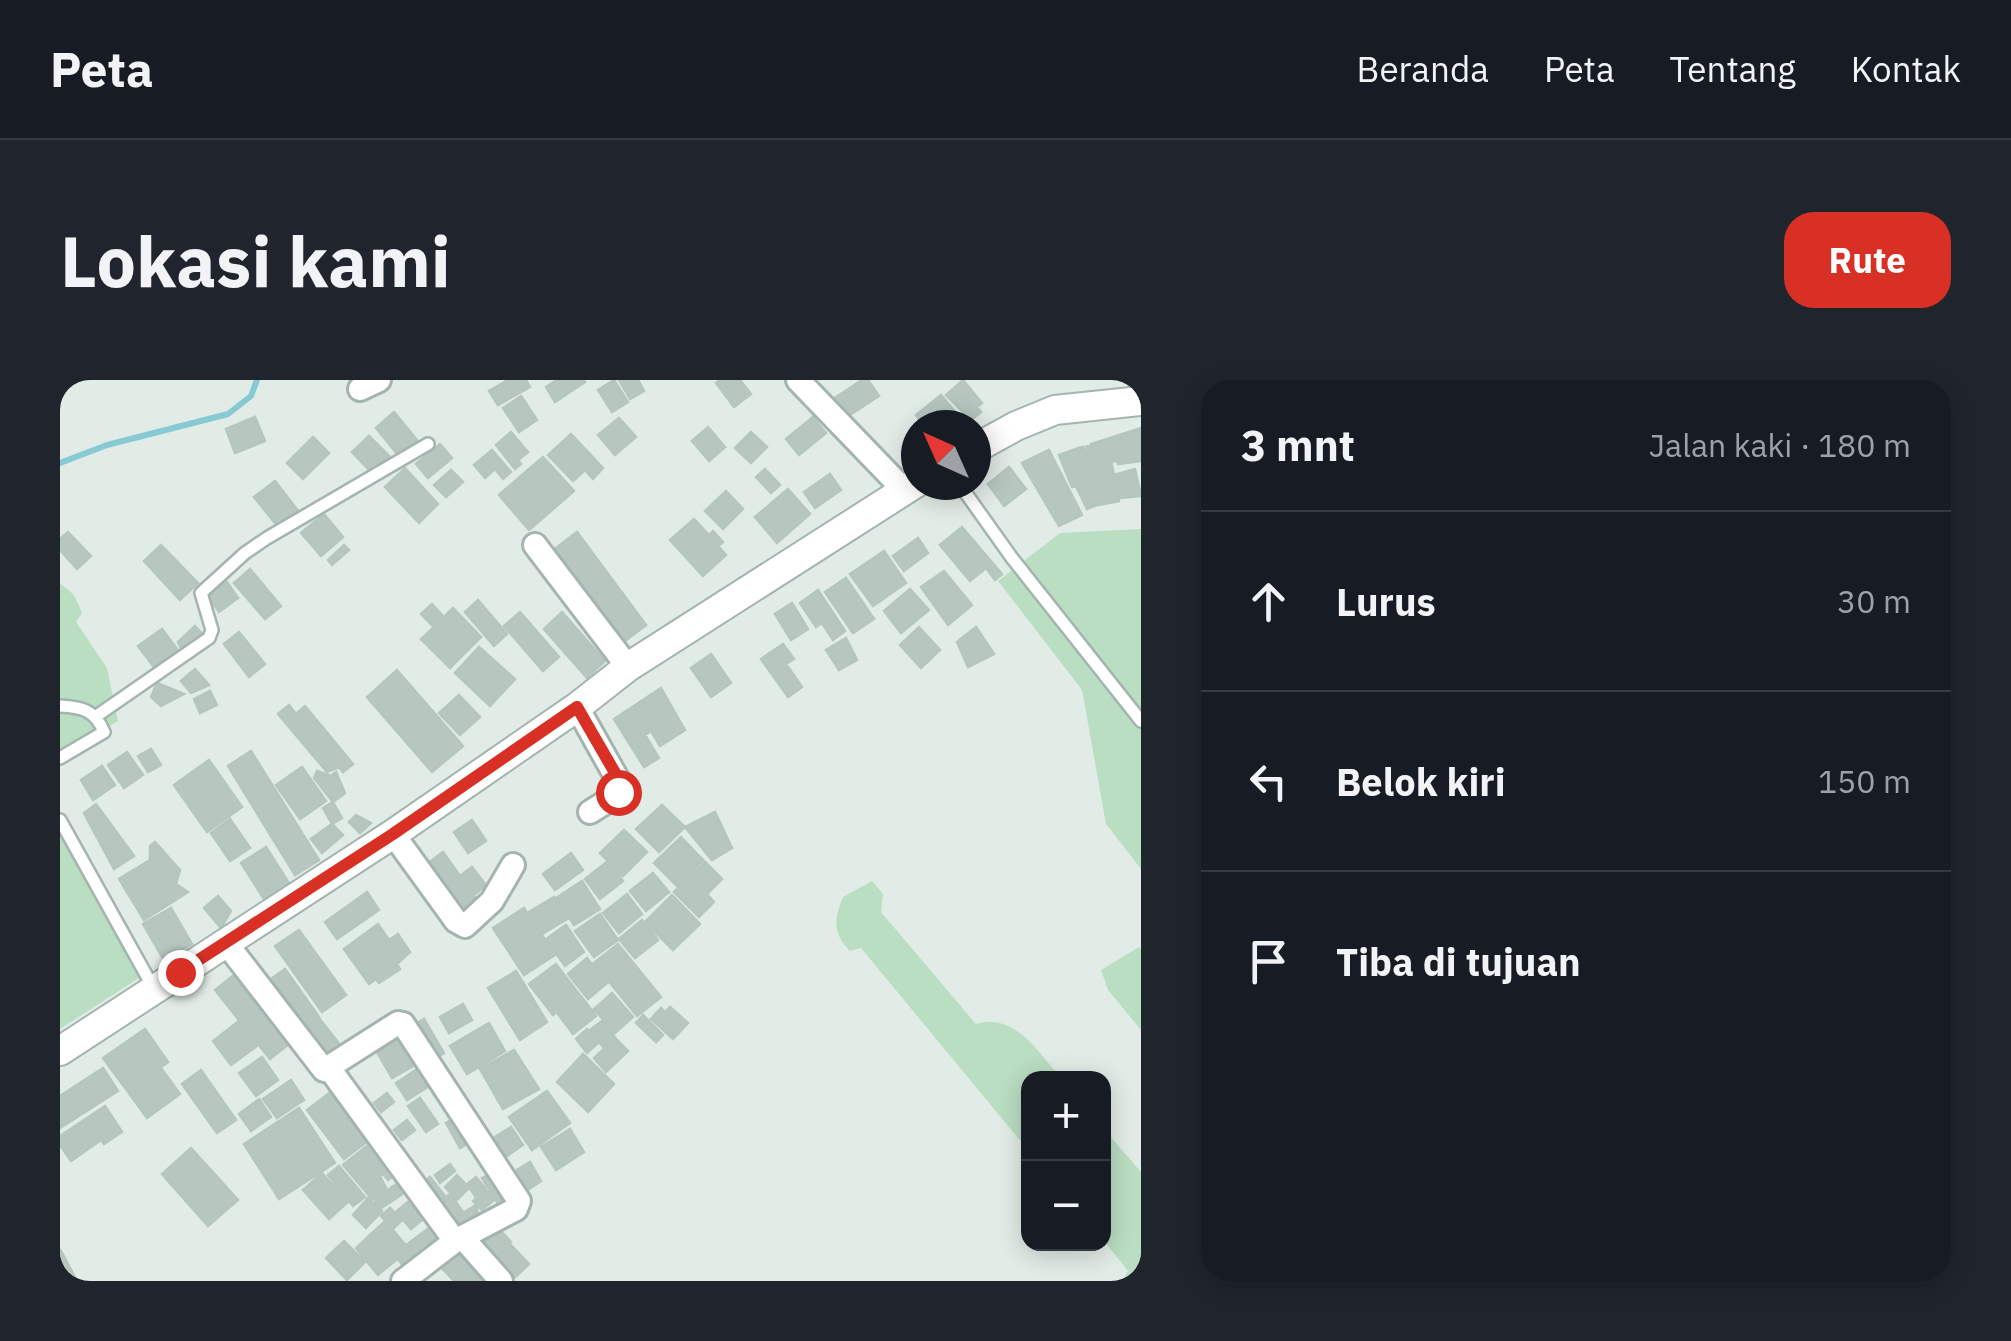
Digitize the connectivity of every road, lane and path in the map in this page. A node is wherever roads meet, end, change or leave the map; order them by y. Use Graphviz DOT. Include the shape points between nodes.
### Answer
graph roads {
  1 [pos="798,380"];
  2 [pos="1141,402"];
  3 [pos="991,440"];
  4 [pos="428,444"];
  5 [pos="901,478"];
  6 [pos="901,493"];
  7 [pos="971,500"];
  8 [pos="535,544"];
  9 [pos="628,667"];
  10 [pos="60,706"];
  11 [pos="577,707"];
  12 [pos="95,717"];
  13 [pos="1141,721"];
  14 [pos="60,758"];
  15 [pos="590,812"];
  16 [pos="60,820"];
  17 [pos="393,834"];
  18 [pos="513,865"];
  19 [pos="226,943"];
  20 [pos="154,989"];
  21 [pos="60,1051"];
  22 [pos="330,1068"];
  23 [pos="458,1240"];
  24 [pos="403,1281"];
  25 [pos="501,1281"];
  1 -- 5 [label="street"];
  2 -- 3 [label="street" via="1056,410"];
  4 -- 12 [label="lane" via="245,553 201,593 210,638"];
  6 -- 9 [label="street"];
  7 -- 13 [label="lane"];
  8 -- 9 [label="street"];
  9 -- 11 [label="street"];
  10 -- 12 [label="lane"];
  11 -- 15 [label="street" via="620,782 614,797"];
  11 -- 17 [label="street"];
  12 -- 14 [label="lane" via="102,734"];
  16 -- 20 [label="lane"];
  17 -- 18 [label="street" via="465,926 492,901"];
  17 -- 19 [label="street"];
  19 -- 20 [label="street"];
  19 -- 22 [label="street" via="320,1068"];
  20 -- 21 [label="street"];
  22 -- 23 [label="street"];
  22 -- 23 [label="street" via="398,1024 407,1029 519,1201 516,1209"];
  23 -- 24 [label="street"];
  23 -- 25 [label="street"];
}
